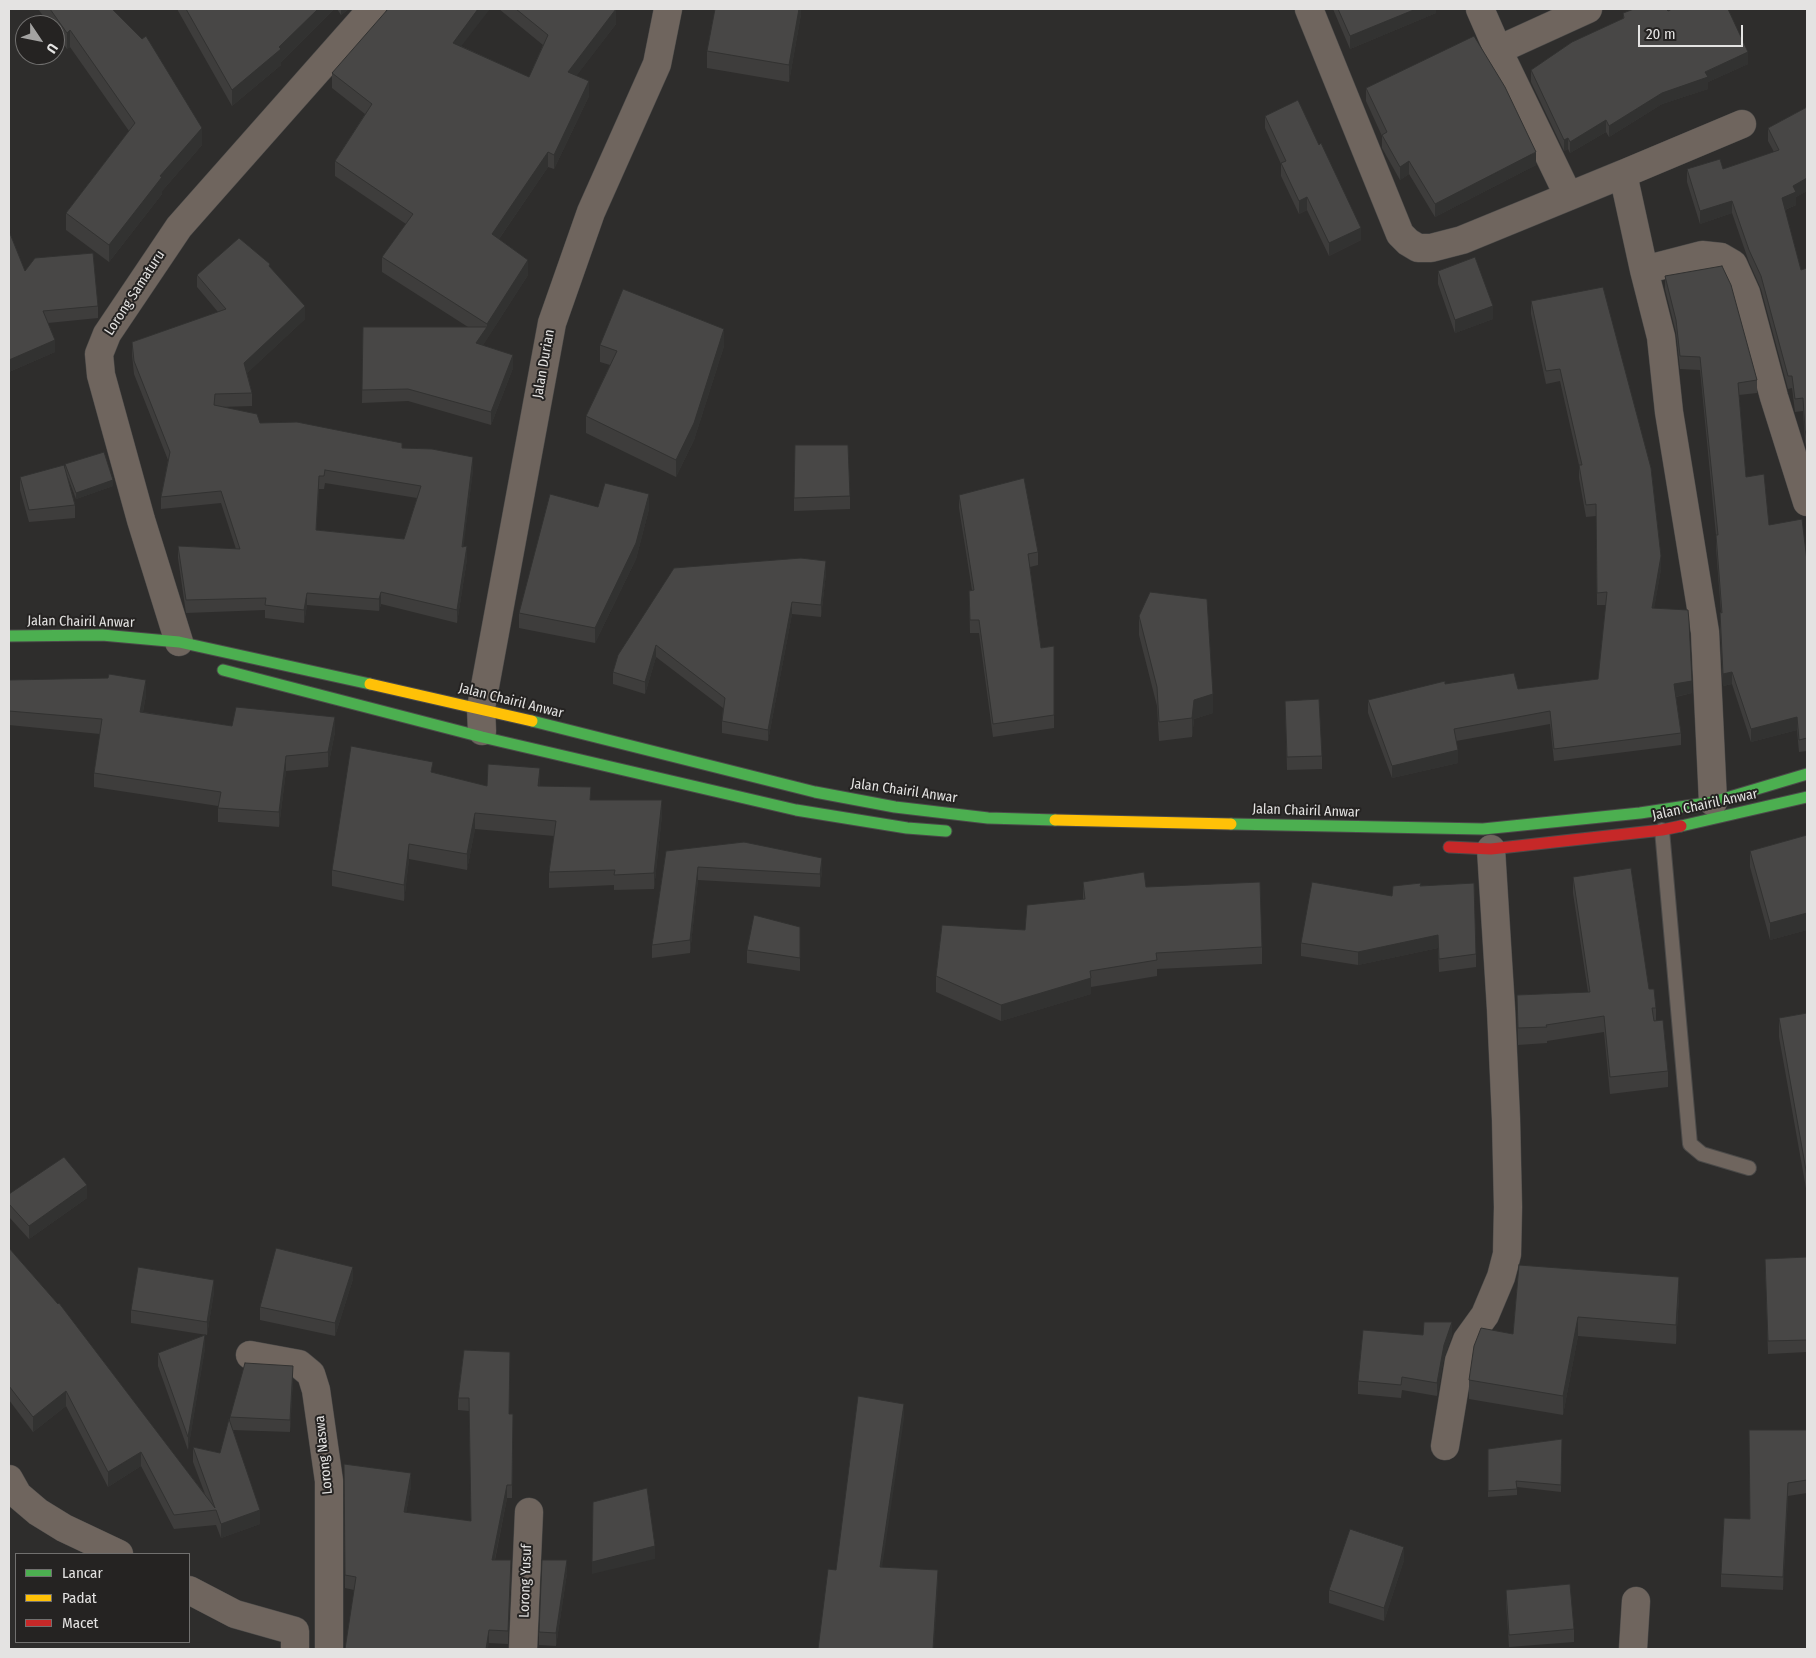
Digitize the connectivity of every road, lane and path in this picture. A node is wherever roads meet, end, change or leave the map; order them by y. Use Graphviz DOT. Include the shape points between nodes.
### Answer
graph roads {
  1 [pos="372,9"];
  2 [pos="668,9"];
  3 [pos="1309,9"];
  4 [pos="1480,9"];
  5 [pos="1588,9"];
  6 [pos="1498,50"];
  7 [pos="1742,124"];
  8 [pos="1623,174"];
  9 [pos="1568,195"];
  10 [pos="1644,270"];
  11 [pos="1807,502"];
  12 [pos="9,636"];
  13 [pos="179,642"];
  14 [pos="208,666"];
  15 [pos="481,708"];
  16 [pos="482,737"];
  17 [pos="1807,774"];
  18 [pos="1807,797"];
  19 [pos="1713,802"];
  20 [pos="1662,830"];
  21 [pos="953,832"];
  22 [pos="1139,834"];
  23 [pos="1176,834"];
  24 [pos="1442,847"];
  25 [pos="1491,849"];
  26 [pos="1749,1168"];
  27 [pos="250,1355"];
  28 [pos="1445,1446"];
  29 [pos="9,1479"];
  30 [pos="529,1512"];
  31 [pos="117,1553"];
  32 [pos="190,1591"];
  33 [pos="1636,1601"];
  34 [pos="295,1640"];
  35 [pos="328,1641"];
  36 [pos="523,1649"];
  37 [pos="1633,1649"];
  1 -- 13 [label="street, Lorong Samaturu" via="179,227 107,334 99,354 101,375 141,520"];
  2 -- 15 [label="street, Jalan Durian" via="657,64 591,212 552,323"];
  3 -- 9 [label="street" via="1400,234 1408,242 1418,248 1431,248 1462,240"];
  4 -- 6 [label="street"];
  5 -- 6 [label="street"];
  6 -- 9 [label="street"];
  7 -- 8 [label="street"];
  8 -- 9 [label="street"];
  8 -- 10 [label="street"];
  10 -- 11 [label="street" via="1702,255 1721,256 1733,264 1746,293"];
  10 -- 19 [label="street" via="1660,337 1705,632"];
  12 -- 13 [label="main road, Jalan Chairil Anwar" via="102,634"];
  13 -- 15 [label="main road, Jalan Chairil Anwar"];
  14 -- 16 [label="main road"];
  15 -- 16 [label="street, Jalan Durian"];
  15 -- 19 [label="main road, Jalan Chairil Anwar" via="815,792 896,807 988,818 1483,829"];
  16 -- 21 [label="main road" via="796,810 906,828"];
  17 -- 19 [label="main road, Jalan Chairil Anwar"];
  18 -- 20 [label="main road, Jalan Chairil Anwar"];
  20 -- 25 [label="main road, Jalan Chairil Anwar"];
  20 -- 26 [label="lane" via="1690,1144 1702,1154"];
  22 -- 23 [label="main road"];
  24 -- 25 [label="main road, Jalan Chairil Anwar"];
  25 -- 28 [label="street" via="1506,1120 1507,1254 1485,1315 1467,1340 1459,1361"];
  27 -- 35 [label="street, Lorong Naswa" via="299,1364 314,1380 329,1481"];
  29 -- 31 [label="street" via="18,1495 38,1512"];
  30 -- 36 [label="street, Lorong Yusuf"];
  32 -- 34 [label="street, Lorong Naswa"];
  33 -- 37 [label="street"];
  34 -- 35 [label="street, Lorong Naswa"];
}
